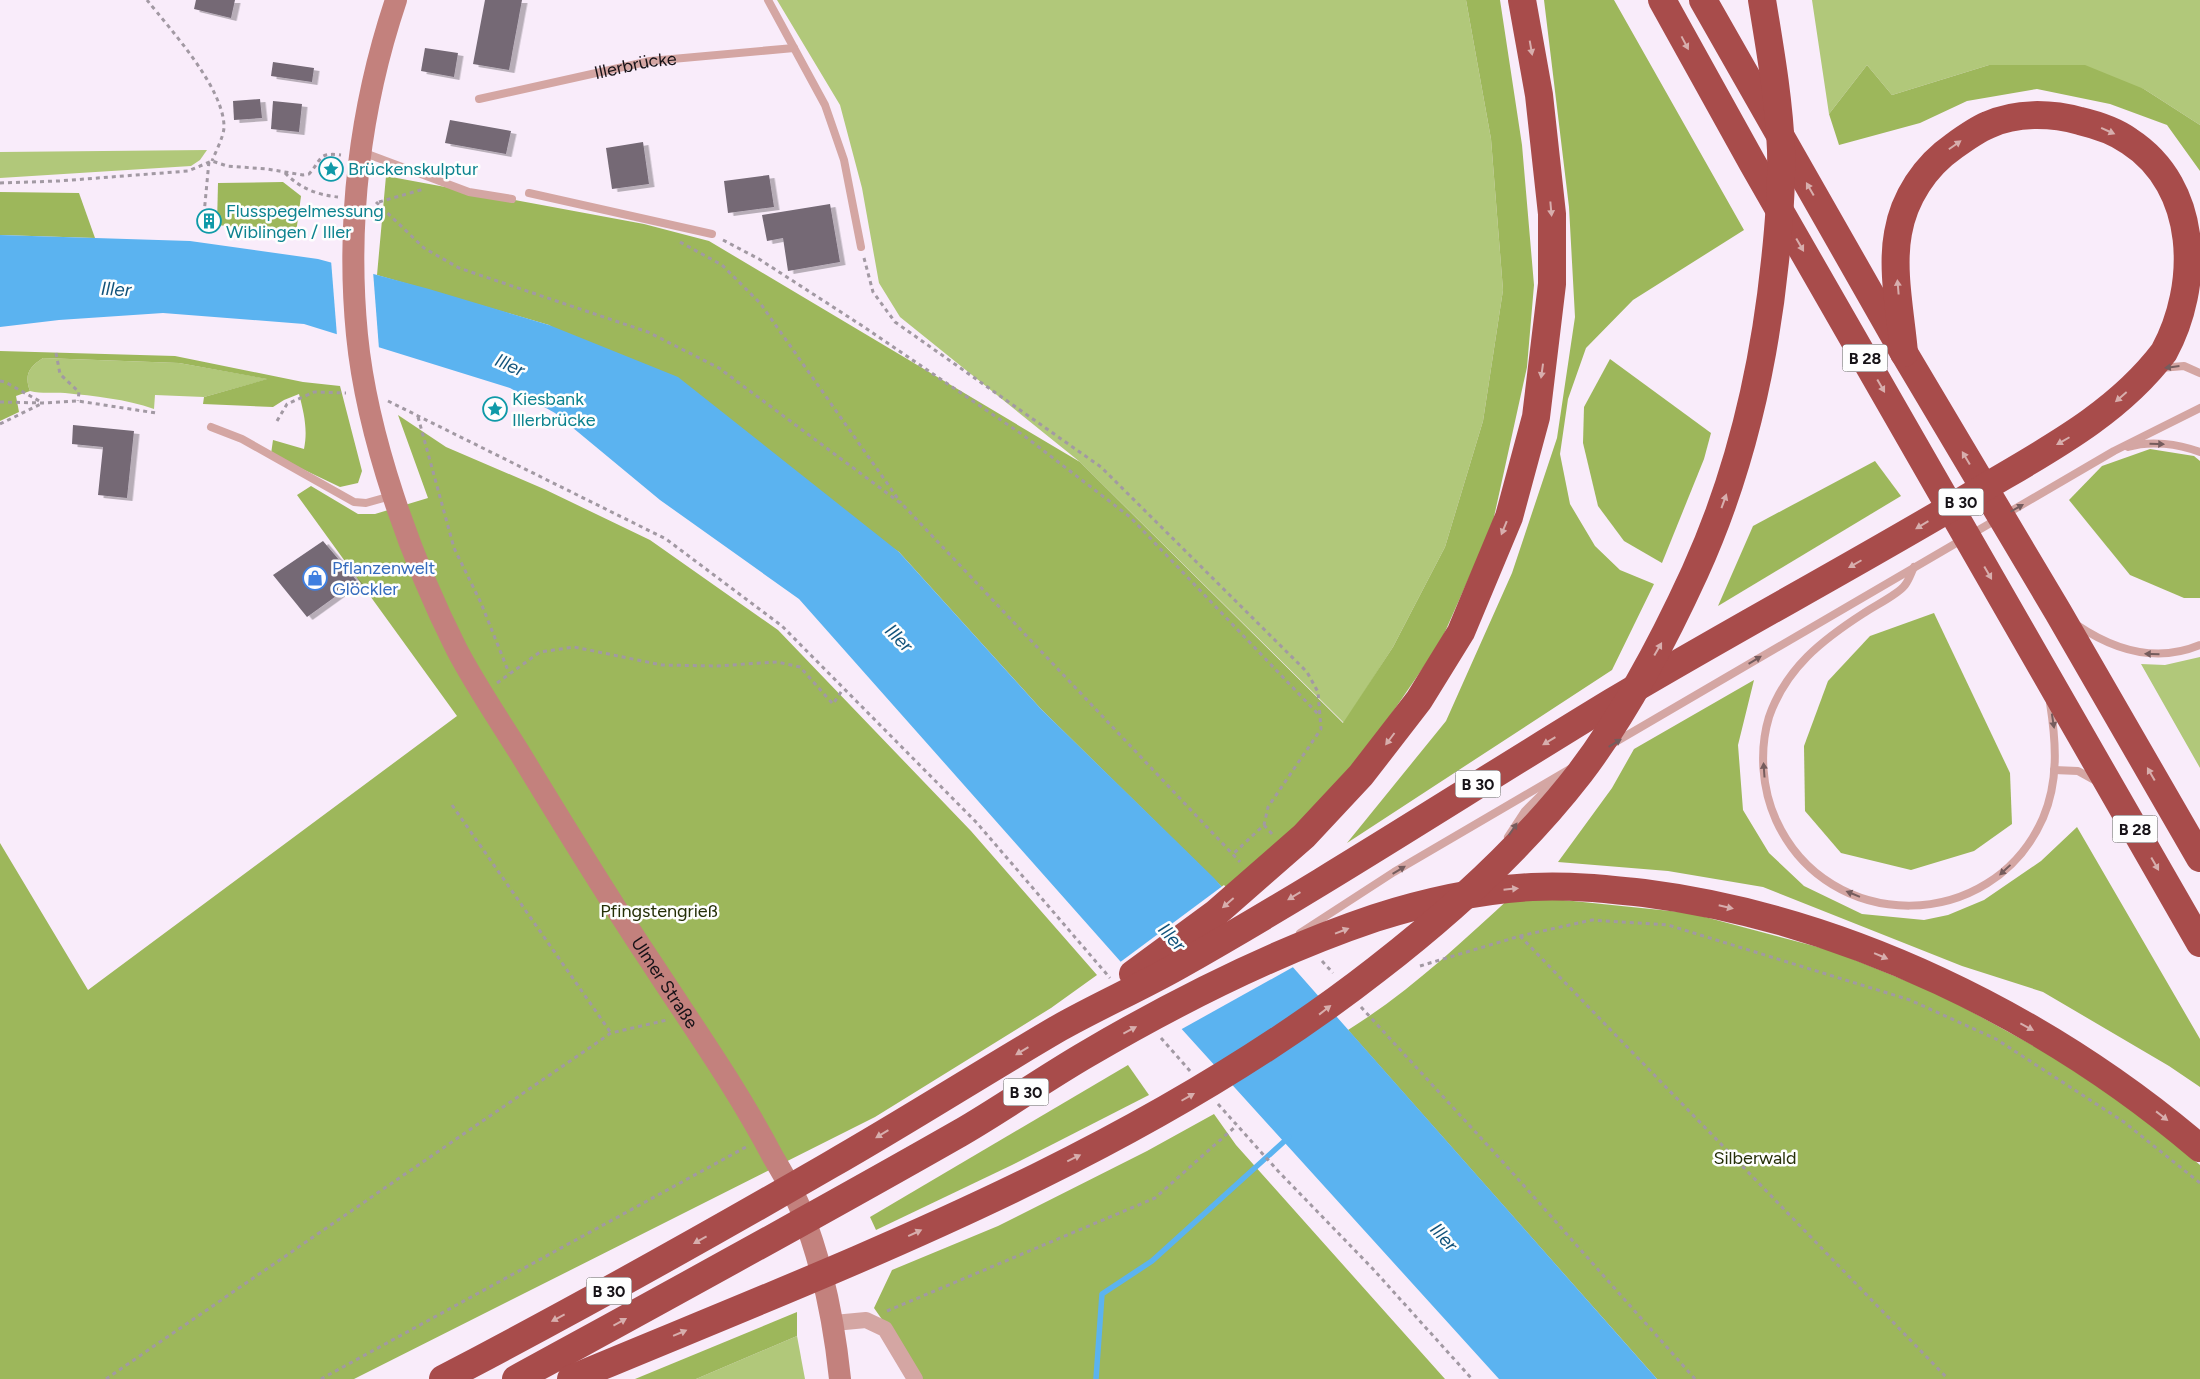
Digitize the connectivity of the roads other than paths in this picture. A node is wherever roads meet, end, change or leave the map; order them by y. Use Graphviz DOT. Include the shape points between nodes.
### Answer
graph roads {
  1 [pos="396,0"];
  2 [pos="768,0"];
  3 [pos="1522,0"];
  4 [pos="1662,0"];
  5 [pos="1703,0"];
  6 [pos="1762,0"];
  7 [pos="794,48"];
  8 [pos="479,100"];
  9 [pos="351,153"];
  10 [pos="529,194"];
  11 [pos="512,199"];
  12 [pos="712,234"];
  13 [pos="861,247"];
  14 [pos="1904,353"];
  15 [pos="2200,362"];
  16 [pos="2190,368"];
  17 [pos="2200,373"];
  18 [pos="2144,374"];
  19 [pos="2200,408"];
  20 [pos="211,427"];
  21 [pos="2114,450"];
  22 [pos="2200,452"];
  23 [pos="393,496"];
  24 [pos="1914,567"];
  25 [pos="2058,612"];
  26 [pos="2200,645"];
  27 [pos="2045,673"];
  28 [pos="1573,767"];
  29 [pos="2054,770"];
  30 [pos="2114,793"];
  31 [pos="1502,845"];
  32 [pos="2200,858"];
  33 [pos="1295,936"];
  34 [pos="1287,942"];
  35 [pos="2200,943"];
  36 [pos="1247,967"];
  37 [pos="1064,1026"];
  38 [pos="2200,1148"];
  39 [pos="834,1323"];
  40 [pos="443,1379"];
  41 [pos="516,1379"];
  42 [pos="570,1379"];
  43 [pos="840,1379"];
  44 [pos="915,1379"];
  1 -- 9 [label="main road"];
  2 -- 7 [label="lane"];
  3 -- 37 [label="highway, one-way" via="1539,95 1552,214 1552,284 1536,416 1522,472 1509,517 1461,632 1419,700 1388,741 1304,836 1216,913"];
  4 -- 27 [label="highway, B 28, one-way"];
  14 -- 5 [label="highway, B 28, one-way"];
  42 -- 6 [label="highway, one-way" via="870,1253 1031,1179 1146,1122 1217,1080 1318,1015 1431,927 1496,868 1580,772 1618,718 1668,632 1711,538 1733,476 1763,358 1779,223 1781,150"];
  7 -- 8 [label="lane, Illerbrücke" via="650,61"];
  7 -- 13 [label="lane" via="832,123 844,160"];
  9 -- 11 [label="lane" via="469,192"];
  9 -- 23 [label="main road, Ulmer Straße" via="357,197 353,279 357,336 355,386 377,403"];
  10 -- 12 [label="lane"];
  14 -- 18 [label="highway, one-way" via="1895,254 1898,226 1922,174 1942,154 1992,122 2040,115 2098,126 2127,139 2170,180 2183,205 2193,233 2196,258 2193,287 2178,330"];
  25 -- 14 [label="highway, B 28, one-way"];
  15 -- 16 [label="lane"];
  16 -- 17 [label="lane"];
  16 -- 18 [label="lane, one-way" via="2173,366"];
  18 -- 37 [label="highway, B 30, one-way" via="2070,438 1620,697 1177,966"];
  19 -- 21 [label="lane"];
  20 -- 23 [label="lane" via="242,440 354,502 366,503"];
  21 -- 22 [label="lane, one-way" via="2155,444"];
  24 -- 21 [label="lane, B 30, one-way"];
  23 -- 39 [label="main road, Ulmer Straße" via="423,576 458,652 608,897 764,1138 800,1208"];
  28 -- 24 [label="lane, B 30, one-way"];
  29 -- 24 [label="lane, one-way" via="2042,818 2019,856 1994,879 1952,900 1930,905 1888,904 1852,894 1814,872 1786,840 1768,798 1763,758 1766,730 1779,694 1809,654 1834,633 1904,586"];
  26 -- 25 [label="lane, one-way" via="2167,654 2123,649 2093,635"];
  32 -- 25 [label="highway, B 28, one-way"];
  27 -- 29 [label="lane, one-way" via="2056,737"];
  27 -- 30 [label="highway, B 28"];
  31 -- 28 [label="lane, one-way" via="1525,811"];
  33 -- 28 [label="lane, B 30, one-way"];
  29 -- 30 [label="lane" via="2078,771"];
  30 -- 35 [label="highway, B 28, one-way"];
  34 -- 36 [label="lane, B 30"];
  36 -- 38 [label="highway, one-way" via="1377,917 1449,896 1533,887 1575,887 1678,898 1781,921 1856,946 1944,983 2104,1073"];
  41 -- 36 [label="highway, B 30, one-way" via="758,1248 965,1130 1087,1054"];
  37 -- 40 [label="highway, B 30, one-way" via="742,1216"];
  39 -- 43 [label="main road, Ulmer Straße"];
  39 -- 44 [label="street" via="866,1320 885,1329"];
}
